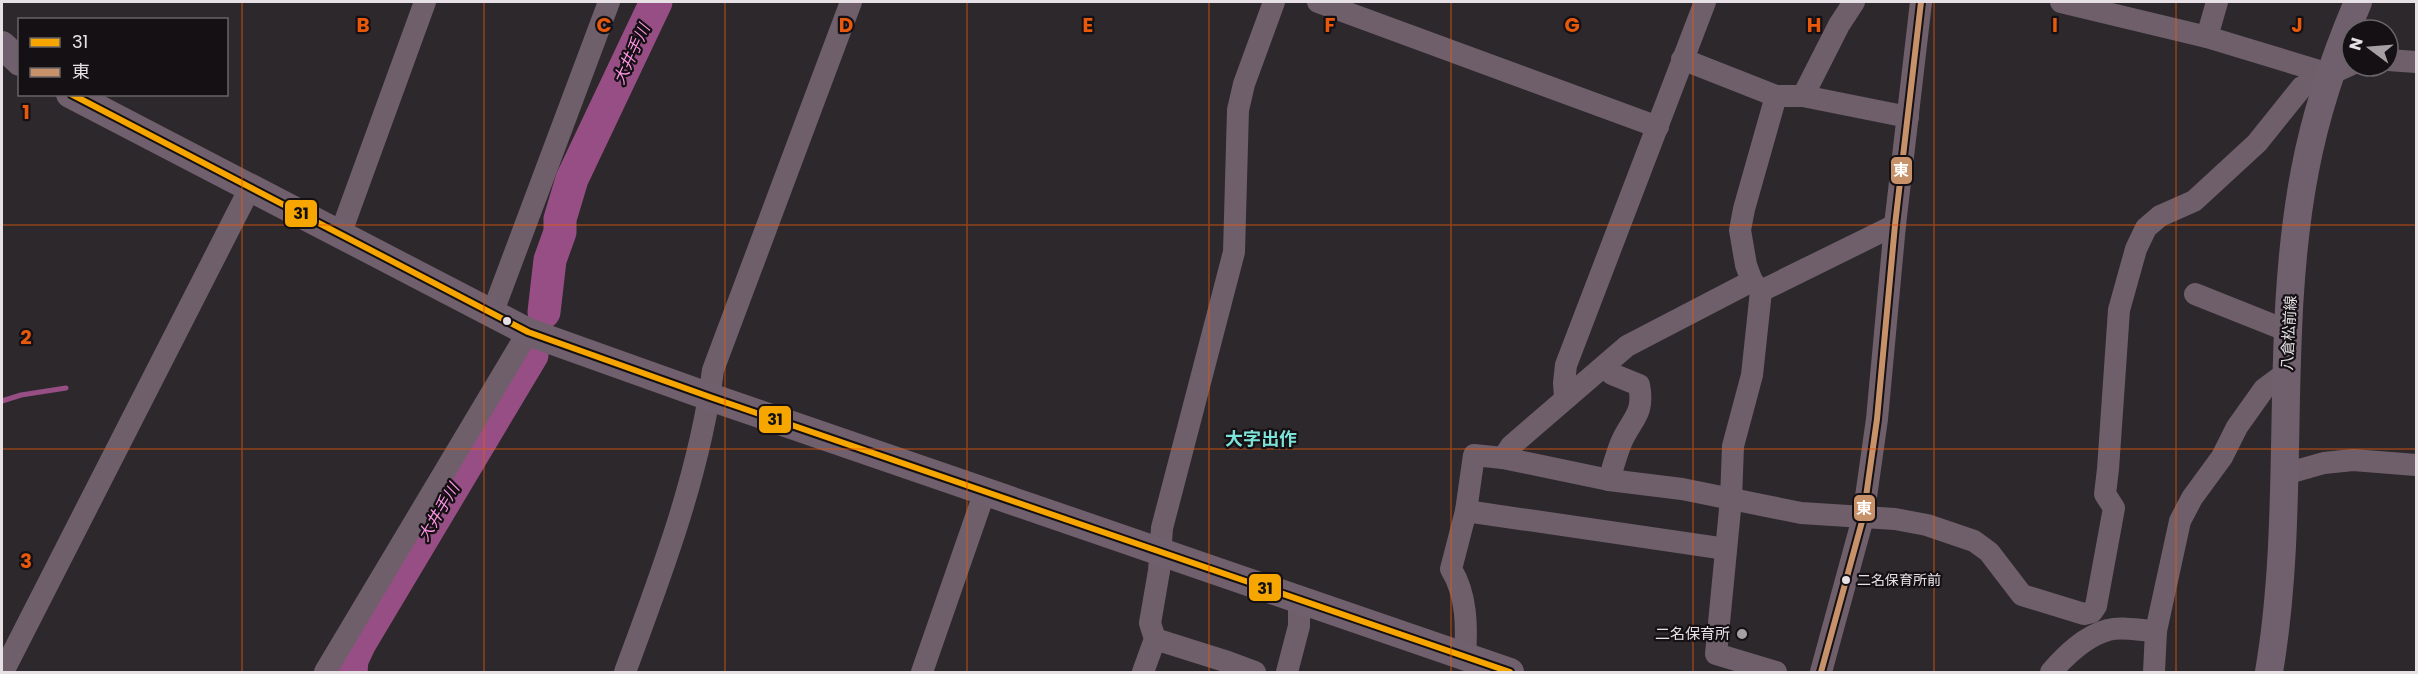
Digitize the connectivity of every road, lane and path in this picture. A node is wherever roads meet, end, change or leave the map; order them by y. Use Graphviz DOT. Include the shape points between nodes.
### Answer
graph roads {
  1 [pos="425,2"];
  2 [pos="609,2"];
  3 [pos="851,2"];
  4 [pos="1274,2"];
  5 [pos="1318,2"];
  6 [pos="1705,2"];
  7 [pos="1854,2"];
  8 [pos="1921,2"];
  9 [pos="2061,2"];
  10 [pos="2217,2"];
  11 [pos="2358,2"];
  12 [pos="2354,18"];
  13 [pos="2207,37"];
  14 [pos="2,45"];
  15 [pos="1682,59"];
  16 [pos="18,60"];
  17 [pos="2400,61"];
  18 [pos="2416,62"];
  19 [pos="2340,69"];
  20 [pos="74,96"];
  21 [pos="1776,96"];
  22 [pos="1803,96"];
  23 [pos="1908,117"];
  24 [pos="1658,127"];
  25 [pos="250,188"];
  26 [pos="1895,225"];
  27 [pos="340,235"];
  28 [pos="1757,286"];
  29 [pos="2195,294"];
  30 [pos="492,314"];
  31 [pos="528,332"];
  32 [pos="2288,332"];
  33 [pos="1604,367"];
  34 [pos="2287,372"];
  35 [pos="710,397"];
  36 [pos="1565,397"];
  37 [pos="1503,458"];
  38 [pos="2416,465"];
  39 [pos="2285,474"];
  40 [pos="1610,480"];
  41 [pos="985,491"];
  42 [pos="1731,499"];
  43 [pos="1466,511"];
  44 [pos="1863,518"];
  45 [pos="1726,549"];
  46 [pos="1160,552"];
  47 [pos="1299,600"];
  48 [pos="2092,612"];
  49 [pos="2110,629"];
  50 [pos="2156,631"];
  51 [pos="1155,639"];
  52 [pos="1465,657"];
  53 [pos="3,672"];
  54 [pos="325,672"];
  55 [pos="626,672"];
  56 [pos="922,672"];
  57 [pos="1143,672"];
  58 [pos="1255,672"];
  59 [pos="1287,672"];
  60 [pos="1510,672"];
  61 [pos="1776,672"];
  62 [pos="1821,672"];
  63 [pos="2051,672"];
  64 [pos="2154,672"];
  65 [pos="2269,672"];
  1 -- 27 [label="street"];
  2 -- 30 [label="street"];
  3 -- 35 [label="street" via="713,369"];
  4 -- 46 [label="street" via="1240,97 1234,252 1162,528"];
  5 -- 24 [label="street"];
  6 -- 15 [label="street"];
  7 -- 22 [label="street"];
  8 -- 23 [label="street"];
  9 -- 13 [label="street"];
  10 -- 13 [label="street"];
  11 -- 12 [label="main road, 八倉松前線"];
  13 -- 19 [label="street"];
  14 -- 16 [label="main road"];
  15 -- 21 [label="street"];
  15 -- 24 [label="street"];
  17 -- 18 [label="street"];
  19 -- 32 [label="main road, 八倉松前線" via="2315,122 2301,191"];
  19 -- 48 [label="street" via="2302,87 2257,143 2194,201 2160,216 2146,228 2136,249 2119,310 2104,494 2114,508 2097,606"];
  20 -- 25 [label="main road"];
  21 -- 22 [label="street"];
  21 -- 28 [label="street" via="1740,230 1746,265"];
  22 -- 23 [label="street"];
  23 -- 26 [label="street"];
  24 -- 36 [label="street" via="1566,365"];
  25 -- 27 [label="main road"];
  25 -- 53 [label="street"];
  26 -- 28 [label="street"];
  26 -- 44 [label="street" via="1877,419"];
  27 -- 30 [label="main road"];
  28 -- 33 [label="street" via="1627,346"];
  28 -- 42 [label="street" via="1752,375 1733,446"];
  29 -- 32 [label="street"];
  30 -- 31 [label="main road"];
  31 -- 35 [label="main road"];
  31 -- 54 [label="street"];
  32 -- 34 [label="main road, 八倉松前線"];
  33 -- 36 [label="street"];
  33 -- 40 [label="street" via="1639,385 1642,398"];
  34 -- 39 [label="main road, 八倉松前線"];
  34 -- 50 [label="street" via="2264,389 2237,426 2222,457 2180,520"];
  35 -- 41 [label="main road"];
  35 -- 55 [label="street" via="678,519"];
  36 -- 37 [label="street"];
  37 -- 40 [label="street"];
  37 -- 43 [label="street" via="1474,455"];
  38 -- 39 [label="street" via="2353,460"];
  39 -- 65 [label="main road, 八倉松前線" via="2276,632"];
  40 -- 42 [label="street"];
  41 -- 46 [label="main road"];
  41 -- 56 [label="street"];
  42 -- 44 [label="street" via="1801,513"];
  42 -- 45 [label="street"];
  43 -- 45 [label="street"];
  43 -- 52 [label="street" via="1452,569 1467,625"];
  44 -- 48 [label="street" via="1927,525 1974,541 1989,552 2022,595 2084,614"];
  44 -- 62 [label="street"];
  45 -- 61 [label="street" via="1716,654"];
  46 -- 47 [label="main road"];
  46 -- 51 [label="street" via="1150,623"];
  47 -- 52 [label="main road"];
  47 -- 59 [label="street" via="1299,626"];
  48 -- 49 [label="street"];
  49 -- 50 [label="street"];
  49 -- 63 [label="street" via="2090,637"];
  50 -- 64 [label="street"];
  51 -- 57 [label="street"];
  51 -- 58 [label="street"];
  52 -- 60 [label="main road"];
}
